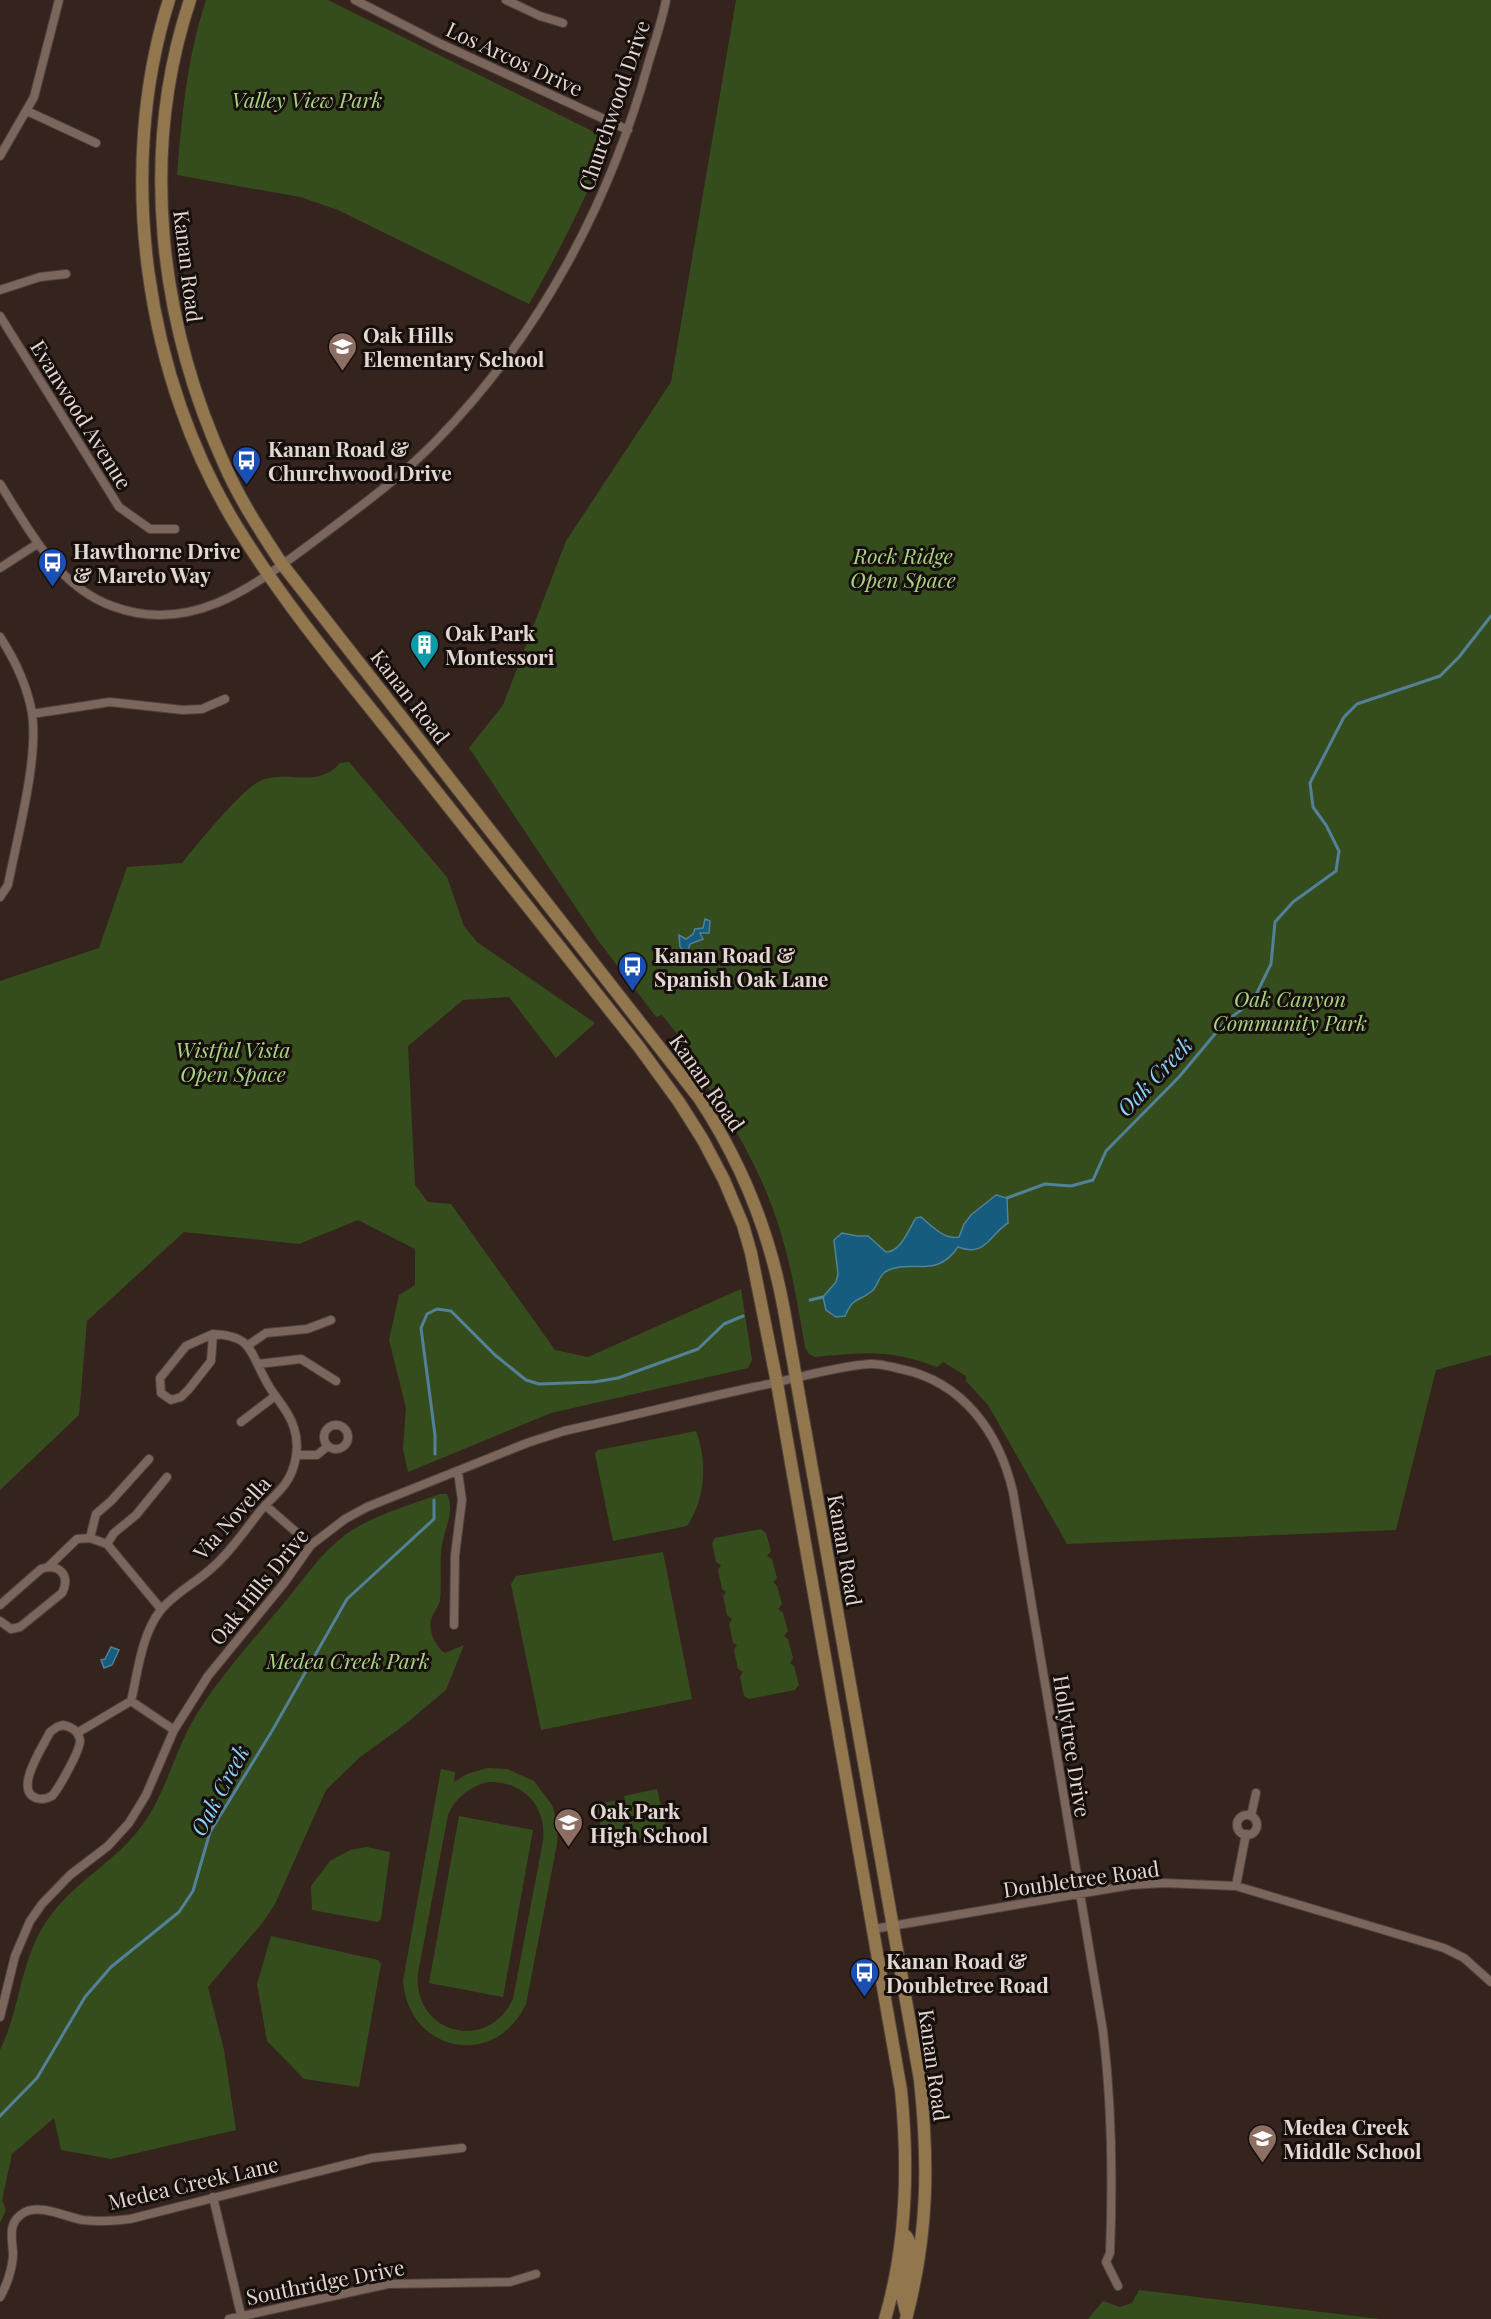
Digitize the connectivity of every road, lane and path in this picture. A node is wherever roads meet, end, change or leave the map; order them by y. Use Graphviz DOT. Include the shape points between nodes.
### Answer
graph roads {
  1 [pos="59,0"];
  2 [pos="169,0"];
  3 [pos="190,0"];
  4 [pos="355,0"];
  5 [pos="506,0"];
  6 [pos="666,0"];
  7 [pos="563,23"];
  8 [pos="27,111"];
  9 [pos="628,130"];
  10 [pos="96,143"];
  11 [pos="0,156"];
  12 [pos="66,274"];
  13 [pos="0,290"];
  14 [pos="0,316"];
  15 [pos="0,484"];
  16 [pos="175,529"];
  17 [pos="37,543"];
  18 [pos="282,564"];
  19 [pos="0,568"];
  20 [pos="268,573"];
  21 [pos="0,637"];
  22 [pos="225,699"];
  23 [pos="32,714"];
  24 [pos="0,897"];
  25 [pos="331,1320"];
  26 [pos="213,1334"];
  27 [pos="247,1347"];
  28 [pos="258,1364"];
  29 [pos="795,1378"];
  30 [pos="336,1381"];
  31 [pos="777,1383"];
  32 [pos="275,1396"];
  33 [pos="241,1422"];
  34 [pos="328,1446"];
  35 [pos="296,1455"];
  36 [pos="149,1459"];
  37 [pos="458,1472"];
  38 [pos="168,1477"];
  39 [pos="265,1505"];
  40 [pos="90,1538"];
  41 [pos="107,1544"];
  42 [pos="311,1545"];
  43 [pos="49,1566"];
  44 [pos="0,1605"];
  45 [pos="161,1610"];
  46 [pos="0,1621"];
  47 [pos="454,1625"];
  48 [pos="131,1701"];
  49 [pos="174,1730"];
  50 [pos="77,1732"];
  51 [pos="1256,1792"];
  52 [pos="1251,1815"];
  53 [pos="1246,1834"];
  54 [pos="1236,1887"];
  55 [pos="1079,1894"];
  56 [pos="894,1926"];
  57 [pos="874,1929"];
  58 [pos="1491,1982"];
  59 [pos="0,2016"];
  60 [pos="462,2148"];
  61 [pos="213,2197"];
  62 [pos="903,2233"];
  63 [pos="536,2274"];
  64 [pos="1119,2286"];
  65 [pos="0,2297"];
  66 [pos="242,2317"];
  67 [pos="907,2317"];
  68 [pos="229,2319"];
  69 [pos="885,2319"];
  1 -- 8 [label="street" via="40,80"];
  2 -- 20 [label="main road, Kanan Road" via="156,52 145,135 143,215 153,304 189,432 238,528"];
  3 -- 18 [label="main road, Kanan Road" via="175,55 163,137 162,217 172,303 180,343 225,468"];
  4 -- 9 [label="street, Los Arcos Drive"];
  5 -- 7 [label="street"];
  6 -- 9 [label="street, Churchwood Drive"];
  8 -- 10 [label="street"];
  8 -- 11 [label="street"];
  9 -- 18 [label="street, Churchwood Drive" via="597,208 566,268 530,326 487,383 437,440 393,479"];
  12 -- 13 [label="street" via="40,277"];
  14 -- 16 [label="street, Evanwood Avenue" via="119,507 150,529"];
  15 -- 17 [label="street, Churchwood Drive"];
  17 -- 19 [label="street"];
  17 -- 20 [label="street, Churchwood Drive" via="56,568 82,591 111,606 147,615 179,614 213,606"];
  18 -- 20 [label="street, Churchwood Drive"];
  18 -- 29 [label="main road, Kanan Road" via="713,1118 742,1173 769,1243"];
  20 -- 31 [label="main road, Kanan Road" via="639,1047 697,1131 743,1226"];
  21 -- 23 [label="street" via="16,662"];
  22 -- 23 [label="street" via="202,709 110,702"];
  23 -- 24 [label="street" via="30,769 8,885"];
  25 -- 27 [label="street" via="307,1329 266,1333"];
  26 -- 26 [label="street" via="186,1346 160,1378 161,1393 166,1398 182,1397 209,1364"];
  26 -- 27 [label="street" via="232,1335"];
  27 -- 28 [label="street, Via Novella"];
  28 -- 30 [label="street" via="301,1359"];
  28 -- 32 [label="street, Via Novella"];
  29 -- 31 [label="street, Oak Hills Drive"];
  29 -- 55 [label="street, Hollytree Drive" via="870,1364 916,1372 964,1400 993,1436 1012,1492"];
  29 -- 56 [label="main road, Kanan Road"];
  31 -- 37 [label="street, Oak Hills Drive" via="556,1434"];
  31 -- 57 [label="main road, Kanan Road"];
  32 -- 33 [label="street"];
  32 -- 35 [label="street, Via Novella" via="295,1428"];
  34 -- 35 [label="street" via="317,1455"];
  35 -- 39 [label="street, Via Novella" via="285,1485"];
  36 -- 40 [label="street" via="96,1514"];
  37 -- 42 [label="street, Oak Hills Drive" via="367,1507"];
  37 -- 47 [label="street" via="462,1500 455,1555"];
  38 -- 41 [label="street"];
  39 -- 42 [label="street"];
  39 -- 45 [label="street, Via Novella" via="224,1558"];
  40 -- 41 [label="street"];
  40 -- 43 [label="street" via="77,1539"];
  41 -- 45 [label="street"];
  42 -- 49 [label="street, Oak Hills Drive" via="208,1676"];
  43 -- 44 [label="street"];
  43 -- 46 [label="street" via="65,1575 62,1593 20,1628 11,1629"];
  45 -- 48 [label="street, Via Novella" via="146,1637"];
  48 -- 49 [label="street"];
  48 -- 50 [label="street"];
  49 -- 59 [label="street, Oak Hills Drive" via="146,1795 129,1823 108,1846 54,1890 30,1921 15,1956"];
  50 -- 50 [label="street" via="63,1725 50,1732 27,1779 27,1789 34,1797 47,1799 56,1792 79,1746"];
  51 -- 52 [label="street"];
  52 -- 53 [label="street" via="1257,1826"];
  52 -- 53 [label="street" via="1238,1822 1240,1831"];
  53 -- 54 [label="street"];
  54 -- 55 [label="street, Doubletree Road" via="1131,1885"];
  54 -- 58 [label="street, Doubletree Road" via="1444,1948 1464,1958"];
  55 -- 56 [label="street, Doubletree Road"];
  55 -- 64 [label="street, Hollytree Drive" via="1109,2087 1112,2213 1106,2262"];
  56 -- 57 [label="street, Doubletree Road"];
  56 -- 67 [label="main road, Kanan Road" via="925,2130 926,2212"];
  57 -- 62 [label="main road, Kanan Road" via="903,2107"];
  60 -- 61 [label="street, Medea Creek Lane" via="372,2158"];
  61 -- 65 [label="street, Medea Creek Lane" via="112,2222 59,2215 41,2208 23,2213 11,2230 12,2263"];
  61 -- 66 [label="street"];
  62 -- 67 [label="main road" via="911,2246 902,2294"];
  62 -- 69 [label="main road, Kanan Road"];
  63 -- 66 [label="street, Southridge Drive" via="510,2282 388,2284"];
  66 -- 68 [label="street, Southridge Drive"];
}
